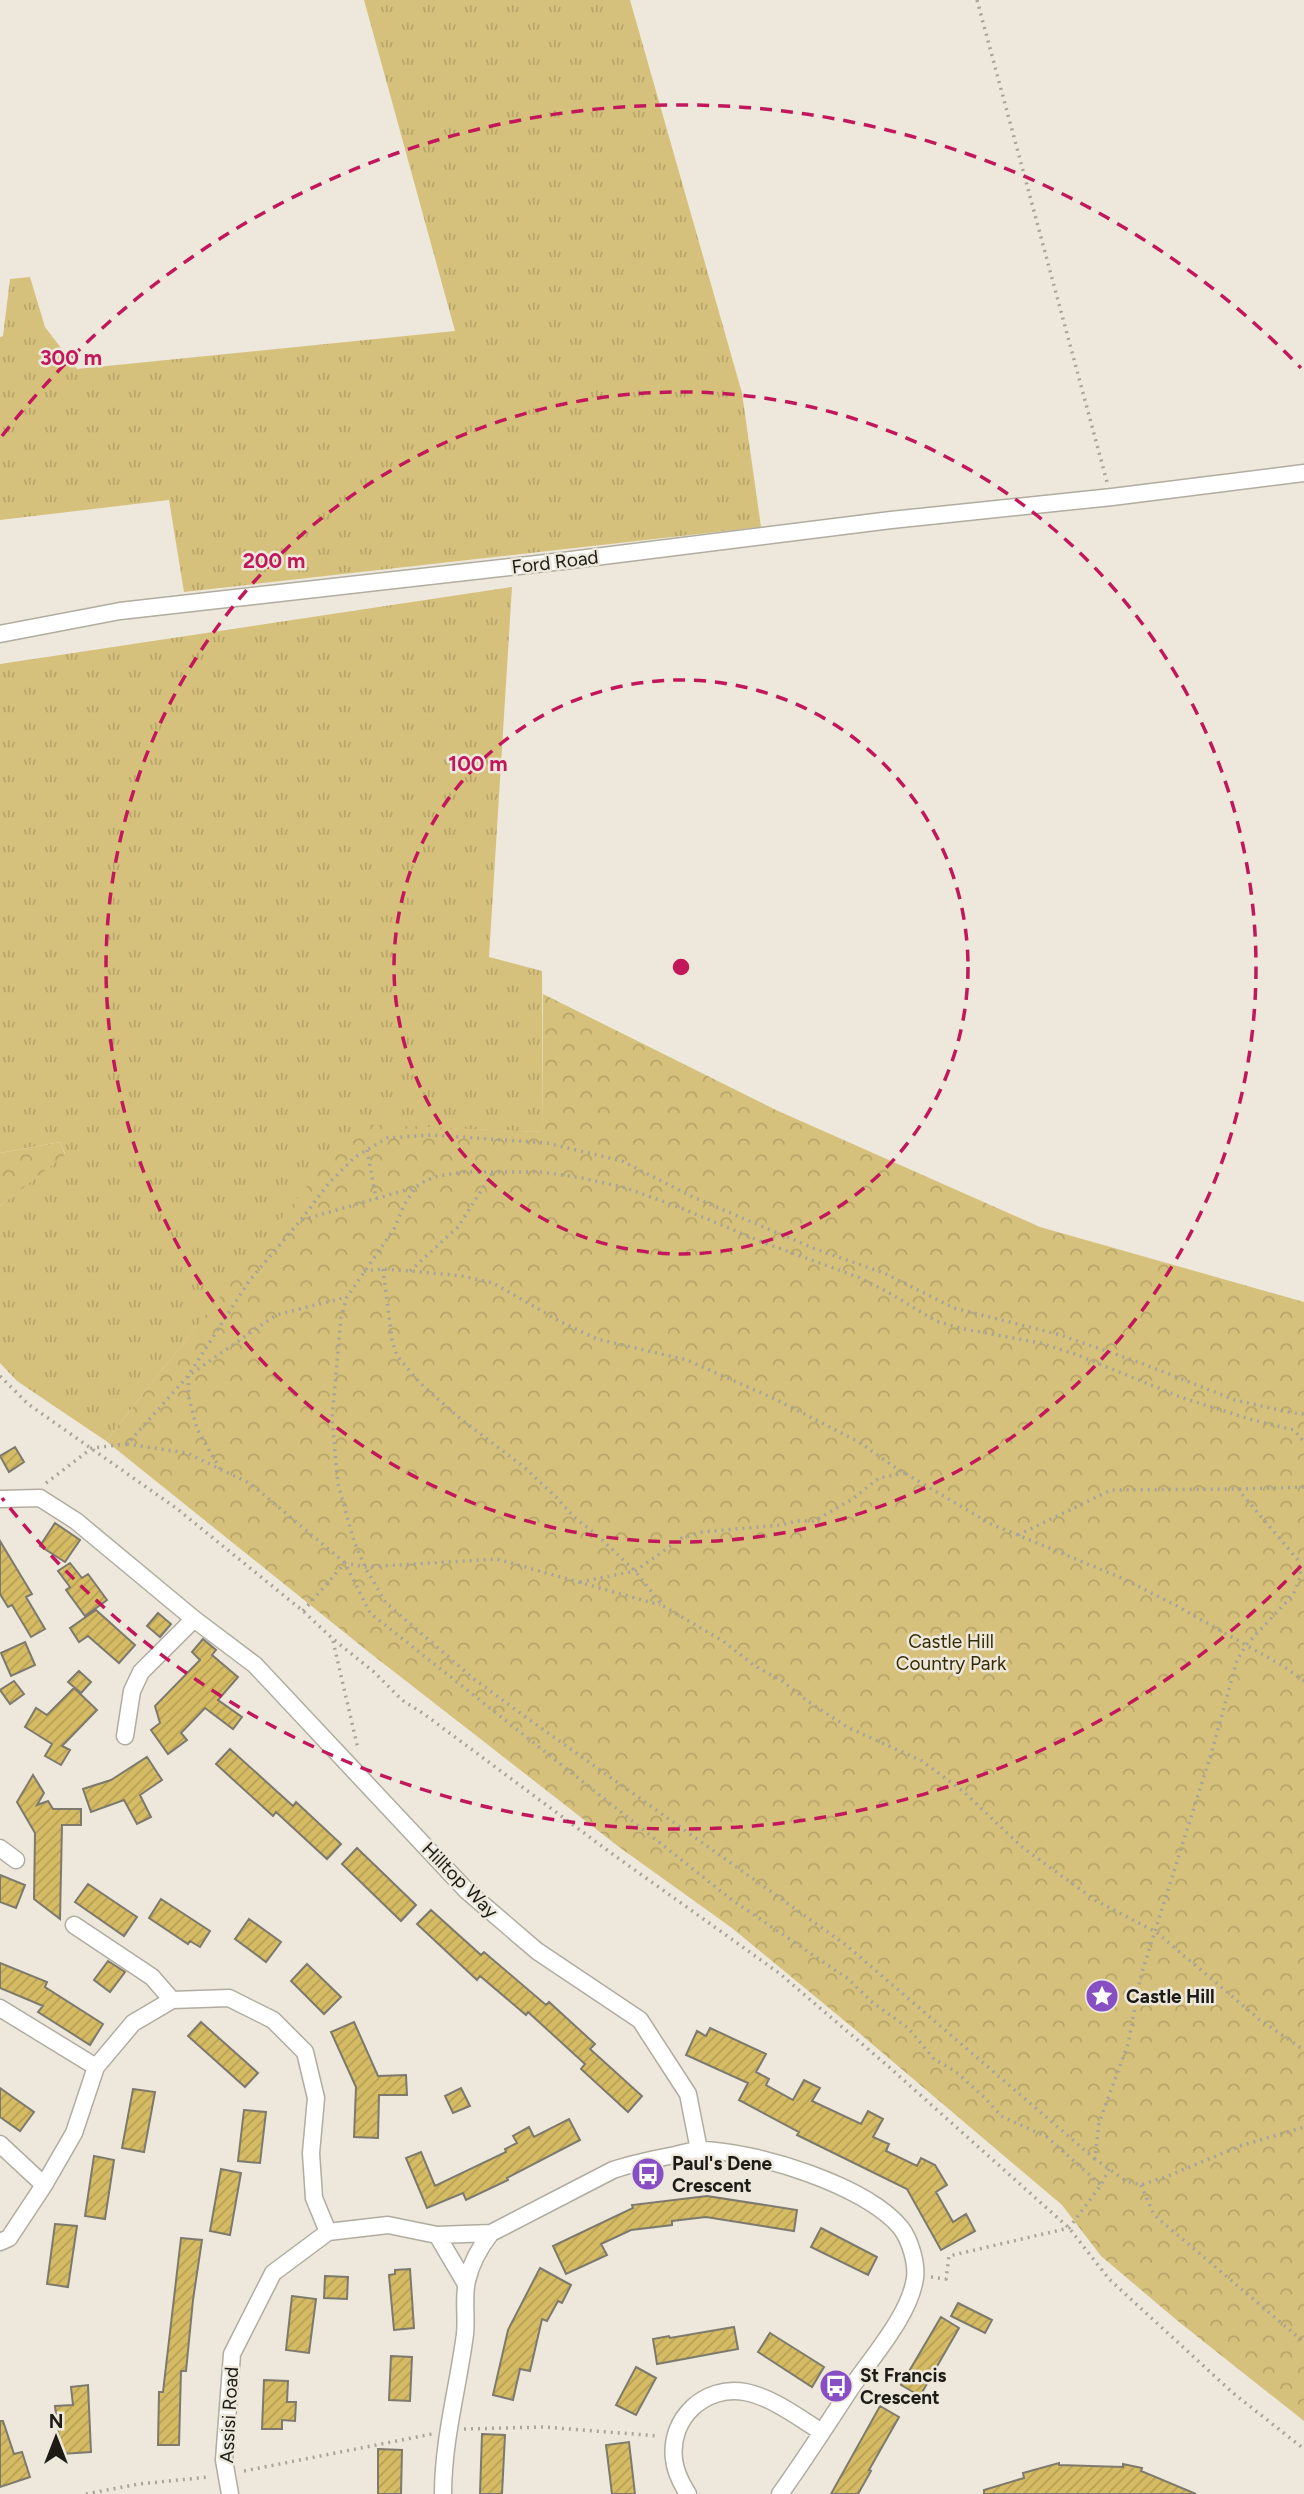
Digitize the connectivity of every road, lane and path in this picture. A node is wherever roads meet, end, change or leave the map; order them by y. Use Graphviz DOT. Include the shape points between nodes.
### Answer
graph roads {
  1 [pos="977,0"];
  2 [pos="1304,473"];
  3 [pos="1112,497"];
  4 [pos="0,634"];
  5 [pos="367,1150"];
  6 [pos="493,1172"];
  7 [pos="416,1187"];
  8 [pos="376,1199"];
  9 [pos="300,1221"];
  10 [pos="383,1269"];
  11 [pos="364,1271"];
  12 [pos="410,1271"];
  13 [pos="347,1297"];
  14 [pos="0,1376"];
  15 [pos="188,1376"];
  16 [pos="1304,1414"];
  17 [pos="1294,1430"];
  18 [pos="1304,1431"];
  19 [pos="1304,1442"];
  20 [pos="127,1444"];
  21 [pos="92,1448"];
  22 [pos="220,1469"];
  23 [pos="905,1473"];
  24 [pos="1304,1486"];
  25 [pos="1240,1489"];
  26 [pos="40,1498"];
  27 [pos="0,1499"];
  28 [pos="1018,1535"];
  29 [pos="345,1563"];
  30 [pos="365,1567"];
  31 [pos="635,1571"];
  32 [pos="1303,1574"];
  33 [pos="578,1582"];
  34 [pos="663,1606"];
  35 [pos="303,1611"];
  36 [pos="194,1619"];
  37 [pos="333,1639"];
  38 [pos="1246,1645"];
  39 [pos="1304,1681"];
  40 [pos="125,1735"];
  41 [pos="366,1781"];
  42 [pos="0,1848"];
  43 [pos="16,1860"];
  44 [pos="74,1925"];
  45 [pos="1156,1932"];
  46 [pos="172,2000"];
  47 [pos="0,2008"];
  48 [pos="1304,2050"];
  49 [pos="96,2067"];
  50 [pos="1304,2127"];
  51 [pos="0,2144"];
  52 [pos="699,2150"];
  53 [pos="1095,2159"];
  54 [pos="1109,2169"];
  55 [pos="44,2185"];
  56 [pos="1101,2185"];
  57 [pos="1141,2185"];
  58 [pos="1069,2228"];
  59 [pos="328,2232"];
  60 [pos="491,2233"];
  61 [pos="437,2235"];
  62 [pos="0,2242"];
  63 [pos="914,2280"];
  64 [pos="466,2284"];
  65 [pos="1304,2342"];
  66 [pos="448,2431"];
  67 [pos="822,2432"];
  68 [pos="675,2438"];
  69 [pos="1304,2449"];
  70 [pos="227,2475"];
  71 [pos="86,2494"];
  72 [pos="230,2494"];
  73 [pos="443,2494"];
  74 [pos="688,2494"];
  75 [pos="780,2494"];
  1 -- 3 [label="path"];
  2 -- 3 [label="street, Ford Road"];
  3 -- 4 [label="street, Ford Road" via="120,611"];
  5 -- 8 [label="path"];
  5 -- 9 [label="path" via="329,1183"];
  5 -- 16 [label="path" via="387,1138 431,1135 547,1143 622,1161 691,1196 884,1273 954,1308 1057,1334 1235,1400"];
  6 -- 7 [label="path" via="438,1176"];
  6 -- 12 [label="path" via="458,1227"];
  6 -- 17 [label="path" via="543,1172 626,1188 858,1277 936,1321 1040,1343 1183,1398"];
  7 -- 8 [label="path"];
  7 -- 11 [label="path"];
  8 -- 9 [label="path"];
  9 -- 15 [label="path" via="249,1280"];
  10 -- 11 [label="path"];
  10 -- 12 [label="path"];
  10 -- 31 [label="path" via="397,1356 457,1416 525,1468"];
  11 -- 13 [label="path"];
  12 -- 23 [label="path" via="493,1283 597,1339 687,1360 811,1416"];
  13 -- 15 [label="path" via="276,1315"];
  13 -- 30 [label="path" via="341,1317 332,1419 338,1484"];
  14 -- 21 [label="path" via="28,1404"];
  15 -- 20 [label="path"];
  15 -- 22 [label="path" via="197,1429"];
  17 -- 18 [label="path"];
  17 -- 19 [label="path"];
  20 -- 21 [label="path"];
  20 -- 22 [label="path" via="187,1453"];
  21 -- 26 [label="path" via="46,1482"];
  21 -- 35 [label="path" via="176,1508"];
  22 -- 29 [label="path" via="251,1484"];
  23 -- 28 [label="path"];
  23 -- 31 [label="path" via="879,1478 814,1521 682,1538"];
  24 -- 25 [label="path"];
  25 -- 28 [label="path" via="1111,1490"];
  25 -- 32 [label="path" via="1298,1560"];
  26 -- 27 [label="street"];
  26 -- 36 [label="street, Hilltop Way" via="76,1521"];
  28 -- 38 [label="path" via="1124,1580"];
  29 -- 30 [label="path"];
  29 -- 35 [label="path"];
  29 -- 56 [label="path" via="370,1613 732,1900 847,1978 1001,2116 1047,2137"];
  30 -- 33 [label="path" via="497,1559"];
  30 -- 53 [label="path" via="386,1603 474,1679 846,1945"];
  31 -- 33 [label="path"];
  31 -- 34 [label="path"];
  32 -- 38 [label="path" via="1293,1595"];
  33 -- 34 [label="path"];
  34 -- 45 [label="path" via="705,1629 847,1727 922,1761 964,1792 1022,1847 1095,1900"];
  35 -- 37 [label="path"];
  36 -- 40 [label="street" via="141,1672 131,1691"];
  36 -- 41 [label="street, Hilltop Way" via="255,1665"];
  37 -- 41 [label="path"];
  37 -- 58 [label="path" via="402,1700 779,1973"];
  38 -- 39 [label="path"];
  38 -- 45 [label="path" via="1237,1660"];
  41 -- 52 [label="street, Hilltop Way" via="467,1891 537,1951 640,2020 688,2094"];
  42 -- 43 [label="street"];
  44 -- 46 [label="street" via="152,1977"];
  45 -- 48 [label="path" via="1260,2020"];
  45 -- 53 [label="path" via="1141,1975 1128,2045 1098,2123"];
  46 -- 49 [label="street" via="132,2023"];
  46 -- 59 [label="street" via="229,1998 273,2020 306,2052 316,2098 311,2153 314,2198"];
  47 -- 49 [label="street"];
  49 -- 55 [label="street" via="74,2133"];
  50 -- 57 [label="path" via="1240,2146"];
  51 -- 55 [label="street"];
  52 -- 60 [label="street" via="635,2162"];
  52 -- 63 [label="street" via="786,2167 863,2197 903,2231 912,2252"];
  53 -- 54 [label="path"];
  54 -- 56 [label="path"];
  54 -- 57 [label="path"];
  55 -- 62 [label="street" via="9,2238"];
  56 -- 58 [label="path"];
  57 -- 65 [label="path" via="1154,2215"];
  58 -- 63 [label="path" via="949,2256 946,2279"];
  58 -- 69 [label="path" via="1109,2278 1233,2393"];
  59 -- 61 [label="street" via="388,2225"];
  59 -- 70 [label="street, Assisi Road" via="274,2273 232,2354 224,2459"];
  60 -- 61 [label="street"];
  60 -- 64 [label="street"];
  61 -- 64 [label="street"];
  63 -- 67 [label="street" via="894,2325"];
  64 -- 66 [label="street" via="465,2336"];
  66 -- 68 [label="path" via="544,2427"];
  66 -- 70 [label="path"];
  66 -- 73 [label="street"];
  67 -- 68 [label="street" via="757,2395 731,2391 692,2407 677,2427"];
  67 -- 75 [label="street"];
  68 -- 74 [label="street" via="676,2472"];
  70 -- 71 [label="path"];
  70 -- 72 [label="street, Assisi Road"];
}
